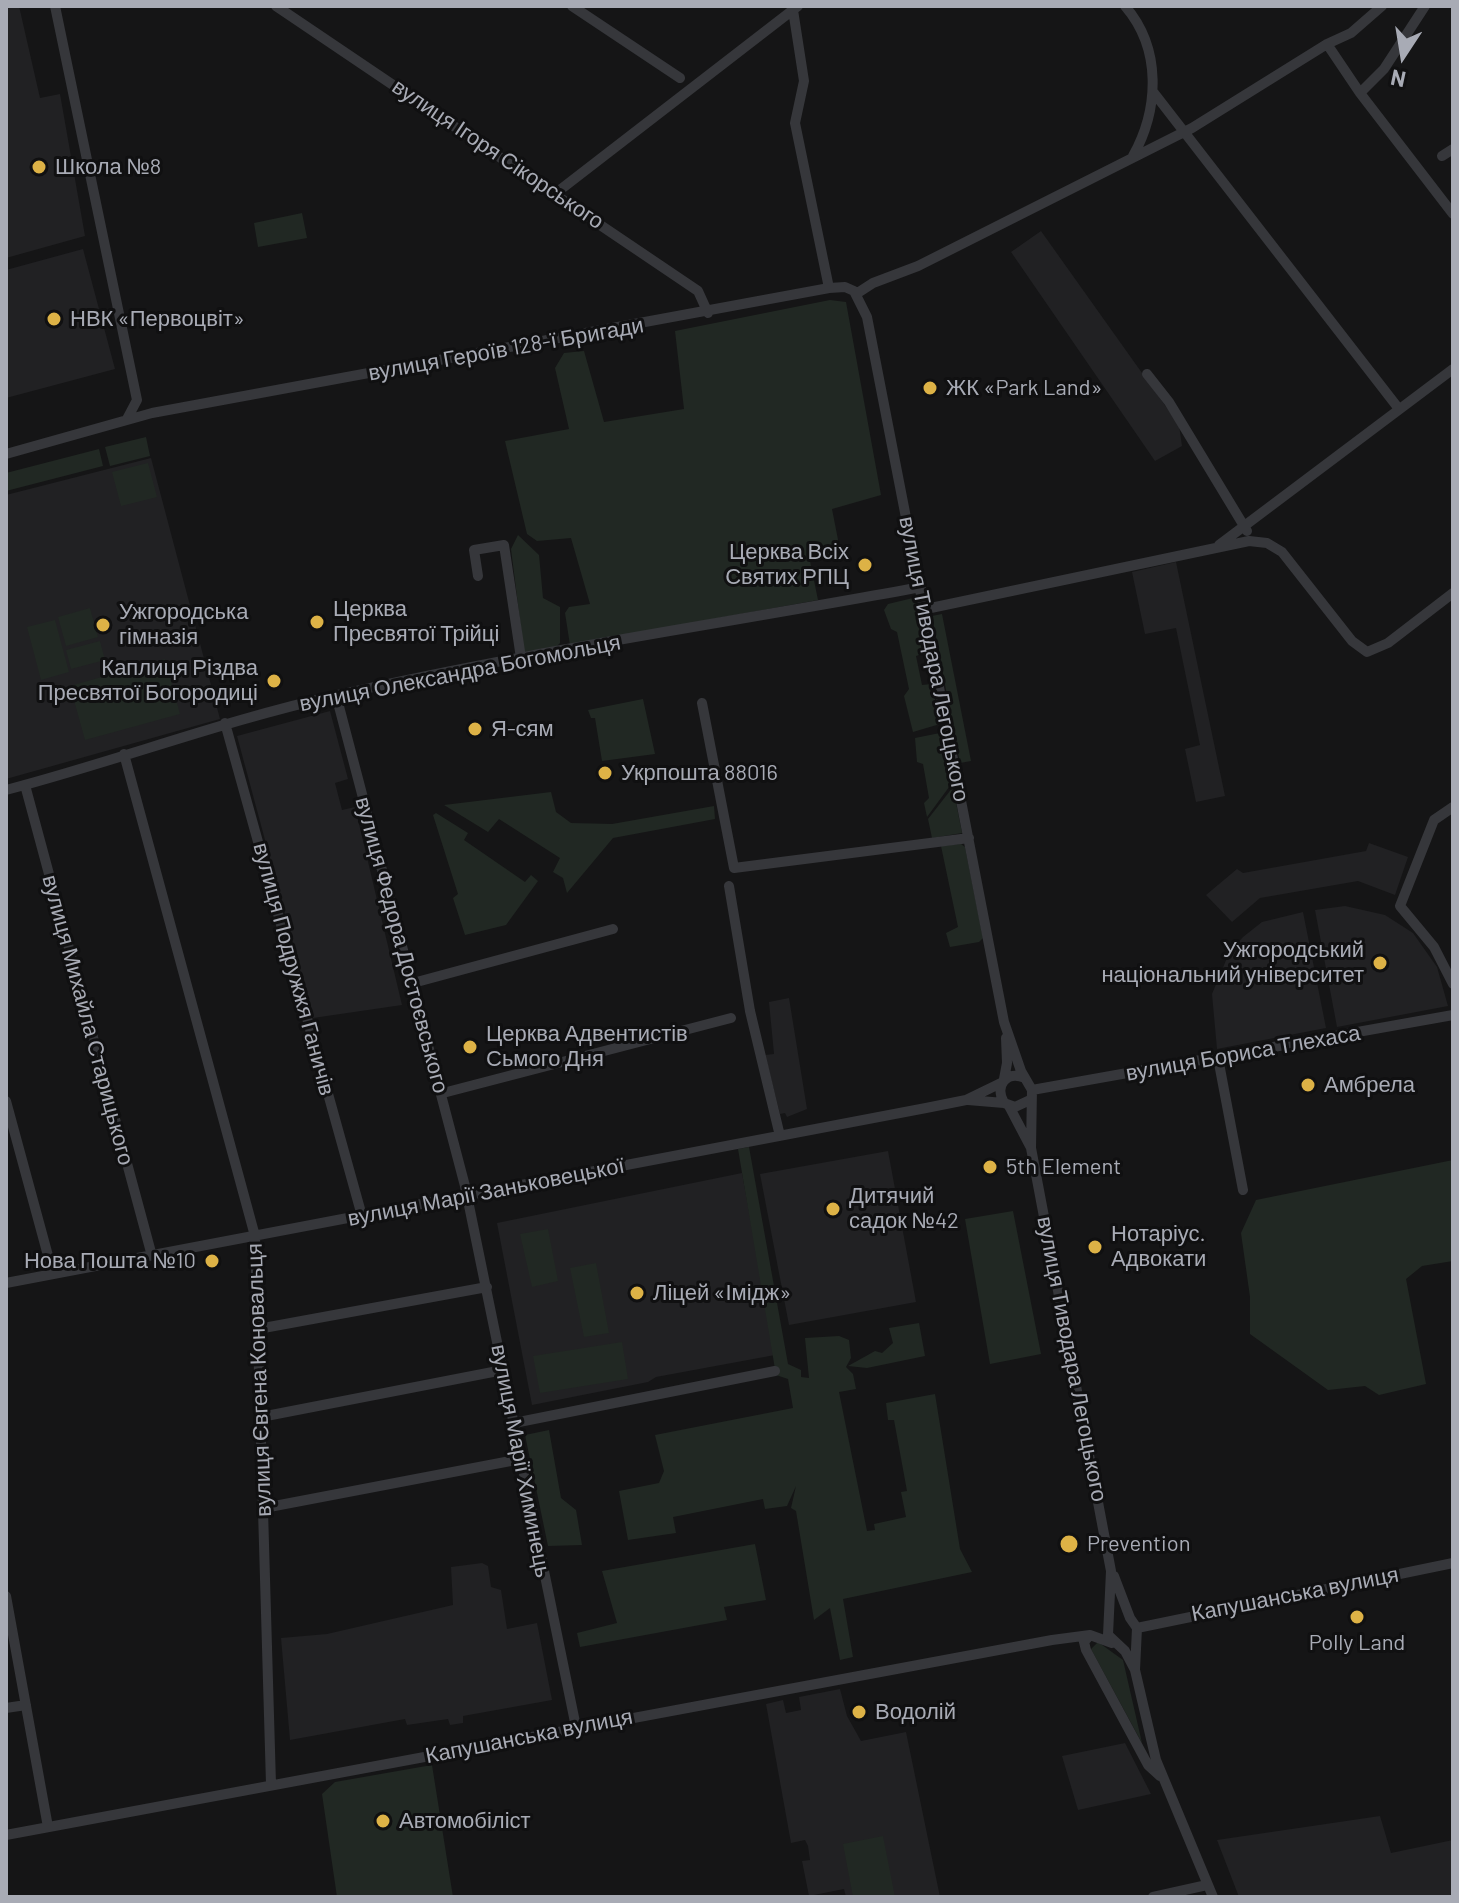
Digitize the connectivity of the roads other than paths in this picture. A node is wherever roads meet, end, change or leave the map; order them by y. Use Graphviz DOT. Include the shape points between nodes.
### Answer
graph roads {
  1 [pos="55,6"];
  2 [pos="276,6"];
  3 [pos="572,6"];
  4 [pos="1125,6"];
  5 [pos="1382,6"];
  6 [pos="1425,6"];
  7 [pos="796,8"];
  8 [pos="1327,44"];
  9 [pos="680,78"];
  10 [pos="1154,93"];
  11 [pos="1360,93"];
  12 [pos="1183,132"];
  13 [pos="1453,149"];
  14 [pos="1133,156"];
  15 [pos="1442,156"];
  16 [pos="556,193"];
  17 [pos="1453,214"];
  18 [pos="829,288"];
  19 [pos="856,294"];
  20 [pos="708,313"];
  21 [pos="1453,369"];
  22 [pos="1147,374"];
  23 [pos="137,400"];
  24 [pos="1399,409"];
  25 [pos="152,413"];
  26 [pos="127,419"];
  27 [pos="6,454"];
  28 [pos="1246,526"];
  29 [pos="1249,541"];
  30 [pos="1214,549"];
  31 [pos="478,576"];
  32 [pos="921,587"];
  33 [pos="1453,593"];
  34 [pos="926,609"];
  35 [pos="521,658"];
  36 [pos="336,695"];
  37 [pos="702,703"];
  38 [pos="225,723"];
  39 [pos="124,754"];
  40 [pos="25,785"];
  41 [pos="6,790"];
  42 [pos="1453,807"];
  43 [pos="969,838"];
  44 [pos="729,886"];
  45 [pos="613,929"];
  46 [pos="413,983"];
  47 [pos="1453,984"];
  48 [pos="1453,1015"];
  49 [pos="731,1018"];
  50 [pos="1006,1026"];
  51 [pos="1218,1058"];
  52 [pos="1026,1079"];
  53 [pos="1002,1081"];
  54 [pos="443,1093"];
  55 [pos="1031,1095"];
  56 [pos="966,1100"];
  57 [pos="6,1101"];
  58 [pos="1007,1104"];
  59 [pos="780,1136"];
  60 [pos="1031,1148"];
  61 [pos="1243,1190"];
  62 [pos="468,1196"];
  63 [pos="362,1216"];
  64 [pos="255,1236"];
  65 [pos="152,1256"];
  66 [pos="53,1274"];
  67 [pos="6,1283"];
  68 [pos="487,1287"];
  69 [pos="258,1329"];
  70 [pos="503,1370"];
  71 [pos="775,1371"];
  72 [pos="261,1417"];
  73 [pos="514,1423"];
  74 [pos="521,1459"];
  75 [pos="264,1508"];
  76 [pos="1453,1563"];
  77 [pos="1111,1571"];
  78 [pos="6,1596"];
  79 [pos="1130,1618"];
  80 [pos="1112,1621"];
  81 [pos="1137,1632"];
  82 [pos="1090,1635"];
  83 [pos="1052,1640"];
  84 [pos="1115,1644"];
  85 [pos="1086,1650"];
  86 [pos="1135,1670"];
  87 [pos="26,1705"];
  88 [pos="6,1708"];
  89 [pos="576,1727"];
  90 [pos="1161,1777"];
  91 [pos="271,1784"];
  92 [pos="48,1827"];
  93 [pos="6,1835"];
  94 [pos="1207,1885"];
  95 [pos="1153,1897"];
  96 [pos="1213,1897"];
  1 -- 23 [label="street"];
  2 -- 16 [label="street, вулиця Ігоря Сікорського"];
  3 -- 9 [label="street"];
  4 -- 10 [label="street" via="1146,45"];
  5 -- 8 [label="street" via="1351,33"];
  6 -- 11 [label="street" via="1384,69"];
  7 -- 16 [label="street"];
  7 -- 18 [label="street" via="804,81 795,123"];
  8 -- 11 [label="street"];
  8 -- 12 [label="street"];
  10 -- 12 [label="street"];
  10 -- 14 [label="street" via="1149,122"];
  11 -- 17 [label="street"];
  12 -- 14 [label="street"];
  12 -- 24 [label="street"];
  13 -- 15 [label="street"];
  14 -- 19 [label="street"];
  16 -- 20 [label="street, вулиця Ігоря Сікорського" via="698,291"];
  18 -- 19 [label="street, вулиця Героїв 128-ї Бригади" via="845,287"];
  18 -- 20 [label="street, вулиця Героїв 128-ї Бригади"];
  19 -- 32 [label="street, вулиця Тиводара Легоцького" via="867,317"];
  20 -- 25 [label="street, вулиця Героїв 128-ї Бригади"];
  21 -- 24 [label="street"];
  22 -- 28 [label="street"];
  23 -- 25 [label="street"];
  23 -- 26 [label="street"];
  24 -- 28 [label="street"];
  25 -- 26 [label="street, вулиця Героїв 128-ї Бригади"];
  26 -- 27 [label="street, вулиця Героїв 128-ї Бригади"];
  28 -- 29 [label="street"];
  28 -- 30 [label="street"];
  29 -- 30 [label="street"];
  29 -- 33 [label="street" via="1282,552 1352,641 1367,652 1388,643"];
  30 -- 34 [label="street"];
  31 -- 35 [label="street" via="474,550 504,545"];
  32 -- 34 [label="street, вулиця Тиводара Легоцького"];
  32 -- 35 [label="street, вулиця Олександра Богомольця"];
  34 -- 43 [label="street, вулиця Тиводара Легоцького"];
  35 -- 36 [label="street, вулиця Олександра Богомольця"];
  36 -- 38 [label="street, вулиця Олександра Богомольця"];
  36 -- 46 [label="street, вулиця Федора Достоєвського"];
  37 -- 43 [label="street" via="734,868"];
  38 -- 39 [label="street, вулиця Олександра Богомольця"];
  38 -- 63 [label="street, вулиця Подружжя Ганичів"];
  39 -- 40 [label="street, вулиця Олександра Богомольця"];
  39 -- 64 [label="street, вулиця Євгена Коновальця"];
  40 -- 41 [label="street, вулиця Олександра Богомольця"];
  40 -- 65 [label="street, вулиця Михайла Старицького"];
  42 -- 47 [label="street" via="1434,820 1400,906 1434,947"];
  43 -- 50 [label="street, вулиця Тиводара Легоцького"];
  44 -- 59 [label="street" via="750,1011"];
  45 -- 46 [label="street"];
  46 -- 54 [label="street, вулиця Федора Достоєвського"];
  48 -- 51 [label="street, вулиця Бориса Тлехаса"];
  49 -- 54 [label="street"];
  50 -- 52 [label="street, вулиця Тиводара Легоцького"];
  50 -- 53 [label="street, вулиця Тиводара Легоцького"];
  51 -- 55 [label="street, вулиця Бориса Тлехаса"];
  51 -- 61 [label="street"];
  52 -- 53 [label="street" via="1017,1075"];
  52 -- 55 [label="street"];
  53 -- 56 [label="street, вулиця Марії Заньковецької"];
  53 -- 58 [label="street"];
  54 -- 62 [label="street, вулиця Федора Достоєвського"];
  55 -- 58 [label="street" via="1021,1107"];
  55 -- 60 [label="street, вулиця Тиводара Легоцького"];
  56 -- 58 [label="street, вулиця Марії Заньковецької"];
  56 -- 59 [label="street, вулиця Марії Заньковецької"];
  57 -- 66 [label="street"];
  58 -- 60 [label="street, вулиця Тиводара Легоцького"];
  59 -- 62 [label="street, вулиця Марії Заньковецької"];
  60 -- 77 [label="street, вулиця Тиводара Легоцького"];
  62 -- 63 [label="street, вулиця Марії Заньковецької"];
  62 -- 68 [label="street, вулиця Марії Химинець"];
  63 -- 64 [label="street, вулиця Марії Заньковецької"];
  64 -- 65 [label="street, вулиця Марії Заньковецької"];
  64 -- 69 [label="street, вулиця Євгена Коновальця"];
  65 -- 66 [label="street, вулиця Марії Заньковецької"];
  66 -- 67 [label="street, вулиця Марії Заньковецької"];
  68 -- 69 [label="street"];
  68 -- 70 [label="street, вулиця Марії Химинець"];
  69 -- 72 [label="street, вулиця Євгена Коновальця"];
  70 -- 72 [label="street"];
  70 -- 73 [label="street, вулиця Марії Химинець"];
  71 -- 73 [label="street"];
  72 -- 75 [label="street, вулиця Євгена Коновальця"];
  73 -- 74 [label="street, вулиця Марії Химинець"];
  74 -- 75 [label="street"];
  74 -- 89 [label="street, вулиця Марії Химинець"];
  75 -- 91 [label="street, вулиця Євгена Коновальця"];
  76 -- 81 [label="street, Капушанська вулиця"];
  77 -- 79 [label="street, вулиця Тиводара Легоцького"];
  77 -- 80 [label="street, вулиця Тиводара Легоцького"];
  78 -- 87 [label="street"];
  79 -- 80 [label="street"];
  79 -- 81 [label="street"];
  80 -- 83 [label="street, Капушанська вулиця"];
  80 -- 84 [label="street" via="1108,1631"];
  81 -- 84 [label="street" via="1127,1646"];
  81 -- 86 [label="street"];
  82 -- 83 [label="street, Капушанська вулиця"];
  82 -- 84 [label="street, Капушанська вулиця"];
  82 -- 85 [label="street"];
  83 -- 85 [label="street"];
  83 -- 89 [label="street, Капушанська вулиця"];
  84 -- 86 [label="street"];
  85 -- 90 [label="street" via="1148,1765"];
  86 -- 90 [label="street"];
  87 -- 88 [label="street"];
  87 -- 92 [label="street"];
  89 -- 91 [label="street, Капушанська вулиця"];
  90 -- 94 [label="street"];
  91 -- 92 [label="street, Капушанська вулиця"];
  92 -- 93 [label="street, Капушанська вулиця"];
  94 -- 95 [label="street"];
  94 -- 96 [label="street"];
}
